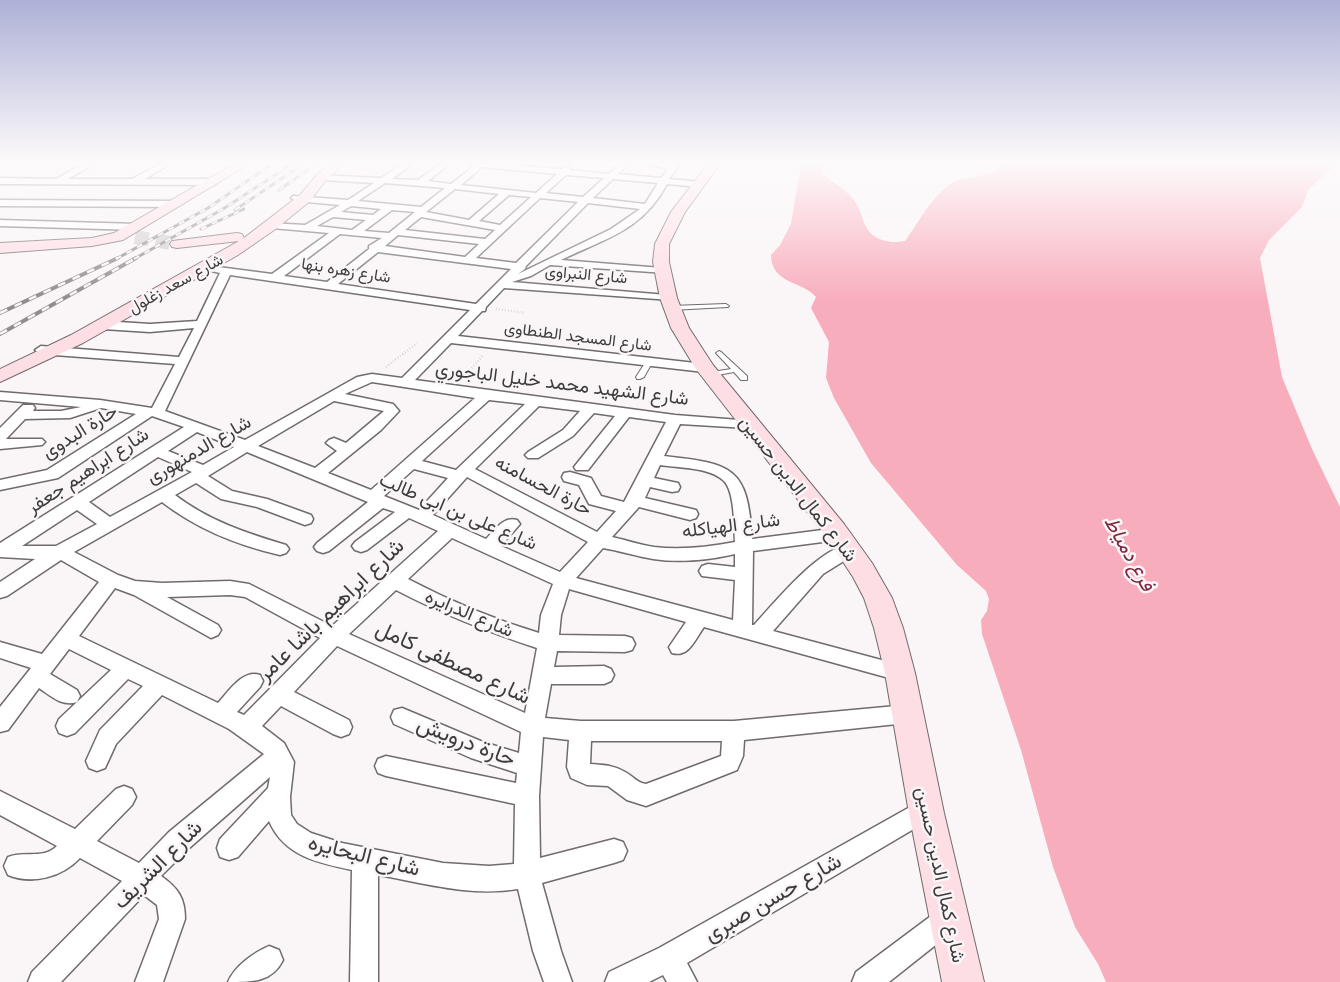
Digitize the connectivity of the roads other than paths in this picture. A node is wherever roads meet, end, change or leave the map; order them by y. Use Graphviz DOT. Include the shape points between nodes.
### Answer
graph roads {
  1 [pos="81,210"];
  2 [pos="167,210"];
  3 [pos="281,210"];
  4 [pos="288,210"];
  5 [pos="338,210"];
  6 [pos="386,210"];
  7 [pos="410,210"];
  8 [pos="424,210"];
  9 [pos="486,210"];
  10 [pos="521,210"];
  11 [pos="575,210"];
  12 [pos="644,210"];
  13 [pos="681,210"];
  14 [pos="421,212"];
  15 [pos="331,214"];
  16 [pos="374,218"];
  17 [pos="0,223"];
  18 [pos="57,223"];
  19 [pos="471,223"];
  20 [pos="272,226"];
  21 [pos="501,228"];
  22 [pos="306,229"];
  23 [pos="338,232"];
  24 [pos="354,233"];
  25 [pos="393,234"];
  26 [pos="127,236"];
  27 [pos="236,237"];
  28 [pos="487,242"];
  29 [pos="0,248"];
  30 [pos="373,248"];
  31 [pos="469,259"];
  32 [pos="548,262"];
  33 [pos="207,266"];
  34 [pos="521,267"];
  35 [pos="226,271"];
  36 [pos="662,271"];
  37 [pos="276,277"];
  38 [pos="167,278"];
  39 [pos="505,282"];
  40 [pos="330,285"];
  41 [pos="669,303"];
  42 [pos="726,306"];
  43 [pos="481,308"];
  44 [pos="103,324"];
  45 [pos="202,324"];
  46 [pos="449,339"];
  47 [pos="45,351"];
  48 [pos="182,361"];
  49 [pos="650,362"];
  50 [pos="711,365"];
  51 [pos="736,370"];
  52 [pos="0,376"];
  53 [pos="640,377"];
  54 [pos="372,378"];
  55 [pos="744,378"];
  56 [pos="404,384"];
  57 [pos="486,395"];
  58 [pos="0,396"];
  59 [pos="332,396"];
  60 [pos="37,400"];
  61 [pos="536,401"];
  62 [pos="100,404"];
  63 [pos="591,408"];
  64 [pos="153,413"];
  65 [pos="625,413"];
  66 [pos="21,415"];
  67 [pos="675,419"];
  68 [pos="747,424"];
  69 [pos="196,426"];
  70 [pos="0,437"];
  71 [pos="37,442"];
  72 [pos="0,444"];
  73 [pos="244,446"];
  74 [pos="156,452"];
  75 [pos="533,455"];
  76 [pos="656,460"];
  77 [pos="411,463"];
  78 [pos="462,473"];
  79 [pos="200,474"];
  80 [pos="316,475"];
  81 [pos="645,481"];
  82 [pos="0,485"];
  83 [pos="672,487"];
  84 [pos="164,494"];
  85 [pos="377,499"];
  86 [pos="77,502"];
  87 [pos="631,505"];
  88 [pos="415,514"];
  89 [pos="690,514"];
  90 [pos="305,519"];
  91 [pos="109,524"];
  92 [pos="511,524"];
  93 [pos="451,529"];
  94 [pos="601,541"];
  95 [pos="843,542"];
  96 [pos="361,546"];
  97 [pos="745,546"];
  98 [pos="323,547"];
  99 [pos="489,547"];
  100 [pos="280,549"];
  101 [pos="1,551"];
  102 [pos="60,552"];
  103 [pos="708,571"];
  104 [pos="744,574"];
  105 [pos="111,580"];
  106 [pos="393,580"];
  107 [pos="563,581"];
  108 [pos="134,588"];
  109 [pos="0,591"];
  110 [pos="700,618"];
  111 [pos="211,630"];
  112 [pos="751,631"];
  113 [pos="334,636"];
  114 [pos="66,639"];
  115 [pos="548,643"];
  116 [pos="625,644"];
  117 [pos="678,647"];
  118 [pos="0,650"];
  119 [pos="126,668"];
  120 [pos="41,670"];
  121 [pos="900,673"];
  122 [pos="604,675"];
  123 [pos="542,676"];
  124 [pos="253,681"];
  125 [pos="159,684"];
  126 [pos="279,694"];
  127 [pos="69,696"];
  128 [pos="221,714"];
  129 [pos="907,714"];
  130 [pos="402,717"];
  131 [pos="0,723"];
  132 [pos="67,726"];
  133 [pos="342,727"];
  134 [pos="533,727"];
  135 [pos="246,728"];
  136 [pos="580,731"];
  137 [pos="734,731"];
  138 [pos="279,755"];
  139 [pos="98,761"];
  140 [pos="386,766"];
  141 [pos="530,767"];
  142 [pos="277,795"];
  143 [pos="528,796"];
  144 [pos="124,797"];
  145 [pos="0,802"];
  146 [pos="926,809"];
  147 [pos="79,844"];
  148 [pos="229,848"];
  149 [pos="614,851"];
  150 [pos="365,860"];
  151 [pos="17,866"];
  152 [pos="527,873"];
  153 [pos="142,878"];
  154 [pos="950,917"];
  155 [pos="669,958"];
  156 [pos="269,960"];
  157 [pos="42,982"];
  158 [pos="149,982"];
  159 [pos="242,982"];
  160 [pos="364,982"];
  161 [pos="558,982"];
  162 [pos="619,982"];
  163 [pos="683,982"];
  164 [pos="866,982"];
  165 [pos="962,982"];
  1 -- 18 [label="street"];
  2 -- 26 [label="main road"];
  3 -- 27 [label="main road, شارع سعد زغلول"];
  4 -- 20 [label="main road, شارع سعد زغلول"];
  5 -- 15 [label="street"];
  6 -- 16 [label="street"];
  7 -- 14 [label="street"];
  8 -- 14 [label="street"];
  9 -- 19 [label="street"];
  10 -- 21 [label="street"];
  11 -- 34 [label="street"];
  12 -- 32 [label="street" via="616,230"];
  13 -- 36 [label="main road, شارع كمال الدين حسين" via="662,244"];
  14 -- 19 [label="street"];
  14 -- 25 [label="street"];
  15 -- 16 [label="street"];
  15 -- 22 [label="street"];
  16 -- 24 [label="street"];
  17 -- 18 [label="street"];
  18 -- 26 [label="street"];
  19 -- 21 [label="street"];
  20 -- 22 [label="street"];
  20 -- 33 [label="main road, شارع سعد زغلول"];
  21 -- 28 [label="street"];
  22 -- 23 [label="street"];
  23 -- 24 [label="street"];
  23 -- 37 [label="street"];
  24 -- 25 [label="street"];
  25 -- 28 [label="street"];
  25 -- 30 [label="street"];
  26 -- 29 [label="main road" via="92,242"];
  27 -- 38 [label="main road, شارع سعد زغلول"];
  27 -- 38 [label="main road" via="204,243 176,254"];
  28 -- 31 [label="street"];
  30 -- 31 [label="street"];
  30 -- 40 [label="street"];
  31 -- 34 [label="street"];
  32 -- 36 [label="street"];
  32 -- 39 [label="street" via="529,274"];
  33 -- 35 [label="street, شارع زهره بنها"];
  33 -- 44 [label="main road, شارع سعد زغلول"];
  34 -- 39 [label="street"];
  35 -- 37 [label="street, شارع زهره بنها"];
  35 -- 45 [label="street"];
  36 -- 41 [label="main road, شارع كمال الدين حسين"];
  37 -- 40 [label="street, شارع زهره بنها"];
  38 -- 47 [label="main road, شارع سعد زغلول"];
  39 -- 41 [label="street, شارع النبراوى"];
  39 -- 43 [label="street"];
  40 -- 43 [label="street, شارع زهره بنها"];
  41 -- 42 [label="lane" via="702,310"];
  41 -- 50 [label="main road, شارع كمال الدين حسين" via="689,347"];
  43 -- 46 [label="street"];
  44 -- 45 [label="street" via="150,328"];
  44 -- 47 [label="main road, شارع سعد زغلول"];
  45 -- 48 [label="street"];
  46 -- 49 [label="street, شارع المسجد الطنطاوى"];
  46 -- 56 [label="street"];
  47 -- 48 [label="street"];
  47 -- 52 [label="main road, شارع سعد زغلول"];
  48 -- 64 [label="street"];
  49 -- 50 [label="street, شارع المسجد الطنطاوى"];
  49 -- 53 [label="lane"];
  50 -- 51 [label="lane"];
  50 -- 51 [label="lane"];
  50 -- 68 [label="main road, شارع كمال الدين حسين"];
  51 -- 55 [label="lane"];
  54 -- 56 [label="street, شارع الشهيد محمد خليل الباجوري"];
  54 -- 59 [label="street, شارع الدمنهورى"];
  56 -- 57 [label="street, شارع الشهيد محمد خليل الباجوري"];
  57 -- 61 [label="street, شارع الشهيد محمد خليل الباجوري"];
  57 -- 77 [label="street"];
  58 -- 60 [label="street, شارع على بن ابى طالب"];
  59 -- 73 [label="street, شارع الدمنهورى"];
  59 -- 80 [label="street" via="390,408 392,413 376,428 340,447"];
  60 -- 62 [label="street, شارع على بن ابى طالب"];
  60 -- 66 [label="street"];
  61 -- 63 [label="street, شارع الشهيد محمد خليل الباجوري"];
  61 -- 78 [label="street"];
  62 -- 64 [label="street, شارع على بن ابى طالب"];
  62 -- 66 [label="street" via="70,416"];
  63 -- 65 [label="street, شارع الشهيد محمد خليل الباجوري"];
  63 -- 75 [label="street" via="568,433"];
  64 -- 69 [label="street, شارع على بن ابى طالب"];
  64 -- 82 [label="street, حارة البدوى" via="52,474"];
  65 -- 67 [label="street, شارع الشهيد محمد خليل الباجوري"];
  65 -- 87 [label="street" via="576,472 595,500"];
  66 -- 70 [label="street"];
  67 -- 68 [label="street, شارع الشهيد محمد خليل الباجوري"];
  67 -- 76 [label="street"];
  68 -- 95 [label="main road, شارع كمال الدين حسين"];
  69 -- 73 [label="street, شارع على بن ابى طالب"];
  69 -- 74 [label="street, شارع ابراهيم جعفر"];
  71 -- 72 [label="street"];
  73 -- 79 [label="street, شارع الدمنهورى"];
  73 -- 80 [label="street, شارع على بن ابى طالب"];
  74 -- 79 [label="street"];
  74 -- 86 [label="street, شارع ابراهيم جعفر"];
  76 -- 81 [label="street"];
  76 -- 97 [label="street" via="710,469 731,478 738,491"];
  77 -- 78 [label="street, حارة الحسامنه"];
  77 -- 85 [label="street"];
  78 -- 88 [label="street"];
  78 -- 94 [label="street, حارة الحسامنه"];
  79 -- 84 [label="street, شارع الدمنهورى"];
  79 -- 90 [label="street" via="227,495"];
  80 -- 85 [label="street, شارع على بن ابى طالب"];
  81 -- 83 [label="street"];
  81 -- 87 [label="street"];
  84 -- 91 [label="street, شارع الدمنهورى"];
  84 -- 100 [label="street" via="181,508 218,529"];
  85 -- 88 [label="street, شارع على بن ابى طالب"];
  85 -- 98 [label="street"];
  86 -- 91 [label="street"];
  86 -- 101 [label="street, شارع ابراهيم جعفر"];
  87 -- 89 [label="street"];
  87 -- 94 [label="street"];
  88 -- 93 [label="street, شارع على بن ابى طالب"];
  88 -- 96 [label="street"];
  91 -- 102 [label="street, شارع الدمنهورى"];
  92 -- 99 [label="street"];
  93 -- 99 [label="street, شارع على بن ابى طالب"];
  93 -- 106 [label="street, شارع ابراهيم باشا عامر"];
  94 -- 97 [label="street, شارع الهياكله" via="663,553 717,552"];
  94 -- 107 [label="street"];
  95 -- 97 [label="street, شارع الهياكله"];
  95 -- 112 [label="street"];
  95 -- 121 [label="main road, شارع كمال الدين حسين" via="870,582 881,606"];
  97 -- 104 [label="street"];
  99 -- 107 [label="street, شارع على بن ابى طالب"];
  101 -- 102 [label="street"];
  102 -- 105 [label="street, شارع مصطفى كامل"];
  102 -- 109 [label="street, شارع الدمنهورى"];
  103 -- 104 [label="street"];
  104 -- 112 [label="street"];
  105 -- 108 [label="street, شارع مصطفى كامل"];
  105 -- 114 [label="street"];
  106 -- 113 [label="street, شارع ابراهيم باشا عامر"];
  106 -- 115 [label="street, شارع الدرايره" via="483,622"];
  107 -- 110 [label="street, شارع على بن ابى طالب"];
  107 -- 115 [label="street" via="551,615"];
  108 -- 111 [label="street"];
  108 -- 113 [label="street, شارع مصطفى كامل" via="230,588 249,591"];
  110 -- 112 [label="street, شارع على بن ابى طالب"];
  110 -- 117 [label="street"];
  112 -- 121 [label="street, شارع على بن ابى طالب"];
  113 -- 126 [label="street, شارع ابراهيم باشا عامر"];
  113 -- 134 [label="street, شارع مصطفى كامل"];
  114 -- 119 [label="street"];
  114 -- 120 [label="street"];
  115 -- 116 [label="street, شارع الدرايره"];
  115 -- 123 [label="street"];
  118 -- 120 [label="street"];
  119 -- 125 [label="street"];
  119 -- 132 [label="street"];
  120 -- 127 [label="street"];
  120 -- 131 [label="street"];
  121 -- 129 [label="main road, شارع كمال الدين حسين"];
  122 -- 123 [label="street"];
  123 -- 134 [label="street"];
  124 -- 128 [label="street"];
  125 -- 128 [label="street"];
  125 -- 139 [label="street" via="108,737"];
  126 -- 133 [label="street"];
  126 -- 135 [label="street, شارع ابراهيم باشا عامر"];
  128 -- 135 [label="street"];
  129 -- 137 [label="street, شارع مصطفى كامل"];
  129 -- 146 [label="main road, شارع كمال الدين حسين"];
  130 -- 141 [label="street, حارة درويش" via="480,751"];
  134 -- 136 [label="street, شارع مصطفى كامل"];
  134 -- 141 [label="street"];
  135 -- 138 [label="street"];
  136 -- 137 [label="street, شارع مصطفى كامل"];
  136 -- 137 [label="street" via="579,771 591,776 610,776 634,792 646,795 729,763"];
  138 -- 142 [label="street, شارع البحايره" via="283,763"];
  138 -- 153 [label="street, شارع الشريف" via="178,841"];
  140 -- 143 [label="street"];
  141 -- 143 [label="street"];
  142 -- 148 [label="street"];
  142 -- 150 [label="street, شارع البحايره" via="278,816 290,835 332,853"];
  143 -- 152 [label="street"];
  144 -- 147 [label="street"];
  145 -- 147 [label="street"];
  146 -- 154 [label="main road, شارع كمال الدين حسين"];
  146 -- 155 [label="street, شارع حسن صبرى"];
  147 -- 151 [label="street" via="48,866"];
  147 -- 153 [label="street"];
  149 -- 152 [label="street, شارع البحايره"];
  150 -- 152 [label="street, شارع البحايره" via="460,877 503,878"];
  150 -- 160 [label="street"];
  152 -- 161 [label="street"];
  153 -- 157 [label="street, شارع الشريف"];
  153 -- 158 [label="street" via="167,896 172,910 172,919"];
  154 -- 164 [label="street"];
  154 -- 165 [label="main road, شارع كمال الدين حسين"];
  155 -- 162 [label="street, شارع حسن صبرى"];
  155 -- 163 [label="street"];
  156 -- 159 [label="street"];
}
